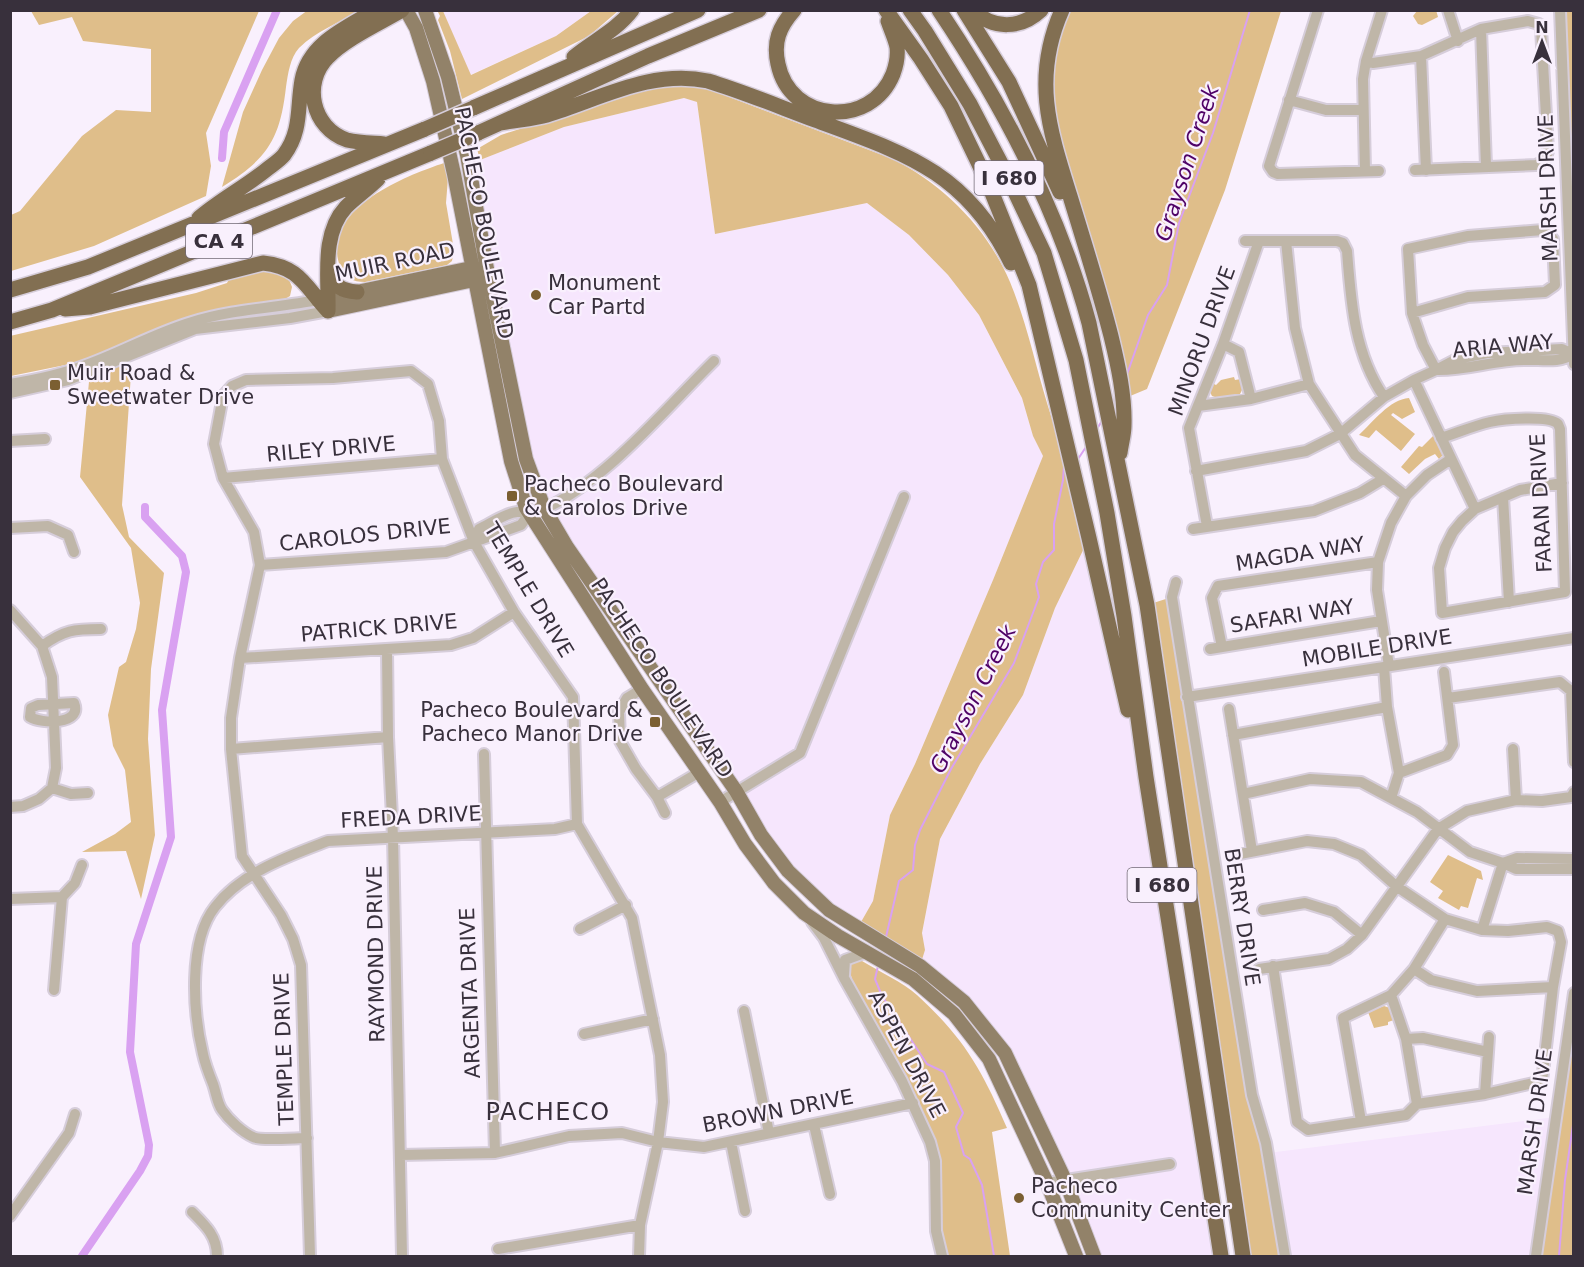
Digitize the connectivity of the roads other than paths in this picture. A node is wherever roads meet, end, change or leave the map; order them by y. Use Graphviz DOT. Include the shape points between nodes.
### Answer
graph roads {
  1 [pos="376,10"];
  2 [pos="404,10"];
  3 [pos="425,10"];
  4 [pos="632,10"];
  5 [pos="698,10"];
  6 [pos="759,10"];
  7 [pos="794,10"];
  8 [pos="884,10"];
  9 [pos="910,10"];
  10 [pos="939,10"];
  11 [pos="964,10"];
  12 [pos="973,10"];
  13 [pos="1041,10"];
  14 [pos="1062,10"];
  15 [pos="1318,10"];
  16 [pos="1382,10"];
  17 [pos="1448,10"];
  18 [pos="1560,10"];
  19 [pos="1481,29"];
  20 [pos="1458,41"];
  21 [pos="1421,57"];
  22 [pos="1366,61"];
  23 [pos="555,72"];
  24 [pos="1289,100"];
  25 [pos="1363,110"];
  26 [pos="501,123"];
  27 [pos="387,145"];
  28 [pos="1486,166"];
  29 [pos="1365,171"];
  30 [pos="1379,171"];
  31 [pos="386,172"];
  32 [pos="188,228"];
  33 [pos="1258,241"];
  34 [pos="1286,241"];
  35 [pos="1245,242"];
  36 [pos="329,269"];
  37 [pos="487,269"];
  38 [pos="472,274"];
  39 [pos="10,290"];
  40 [pos="357,292"];
  41 [pos="1101,295"];
  42 [pos="325,303"];
  43 [pos="52,310"];
  44 [pos="1412,313"];
  45 [pos="10,322"];
  46 [pos="1040,332"];
  47 [pos="1223,344"];
  48 [pos="1573,354"];
  49 [pos="714,361"];
  50 [pos="1574,364"];
  51 [pos="1436,370"];
  52 [pos="1414,380"];
  53 [pos="1309,384"];
  54 [pos="10,385"];
  55 [pos="10,393"];
  56 [pos="1384,397"];
  57 [pos="1251,399"];
  58 [pos="1198,406"];
  59 [pos="1340,434"];
  60 [pos="1441,438"];
  61 [pos="45,439"];
  62 [pos="10,441"];
  63 [pos="442,459"];
  64 [pos="1451,459"];
  65 [pos="1118,462"];
  66 [pos="1196,471"];
  67 [pos="223,478"];
  68 [pos="1383,479"];
  69 [pos="1562,483"];
  70 [pos="1406,496"];
  71 [pos="904,497"];
  72 [pos="1503,497"];
  73 [pos="544,508"];
  74 [pos="1475,509"];
  75 [pos="529,514"];
  76 [pos="1207,526"];
  77 [pos="10,528"];
  78 [pos="1193,529"];
  79 [pos="474,542"];
  80 [pos="74,552"];
  81 [pos="1378,562"];
  82 [pos="260,565"];
  83 [pos="1176,582"];
  84 [pos="1509,602"];
  85 [pos="514,612"];
  86 [pos="13,616"];
  87 [pos="1381,621"];
  88 [pos="101,628"];
  89 [pos="1574,638"];
  90 [pos="42,646"];
  91 [pos="1222,646"];
  92 [pos="1210,649"];
  93 [pos="387,650"];
  94 [pos="240,658"];
  95 [pos="1386,666"];
  96 [pos="1444,672"];
  97 [pos="642,689"];
  98 [pos="1187,697"];
  99 [pos="1448,698"];
  100 [pos="54,705"];
  101 [pos="1387,707"];
  102 [pos="1229,710"];
  103 [pos="54,720"];
  104 [pos="1233,735"];
  105 [pos="388,737"];
  106 [pos="231,749"];
  107 [pos="1513,750"];
  108 [pos="484,754"];
  109 [pos="1574,762"];
  110 [pos="699,773"];
  111 [pos="1399,773"];
  112 [pos="1146,777"];
  113 [pos="52,788"];
  114 [pos="736,791"];
  115 [pos="1574,792"];
  116 [pos="88,793"];
  117 [pos="1243,794"];
  118 [pos="657,797"];
  119 [pos="1391,798"];
  120 [pos="1516,800"];
  121 [pos="720,802"];
  122 [pos="10,807"];
  123 [pos="665,813"];
  124 [pos="577,824"];
  125 [pos="1438,829"];
  126 [pos="485,832"];
  127 [pos="393,837"];
  128 [pos="1252,851"];
  129 [pos="1240,854"];
  130 [pos="1574,859"];
  131 [pos="1503,863"];
  132 [pos="82,865"];
  133 [pos="1574,869"];
  134 [pos="254,874"];
  135 [pos="1396,886"];
  136 [pos="62,897"];
  137 [pos="10,899"];
  138 [pos="626,905"];
  139 [pos="1263,910"];
  140 [pos="804,913"];
  141 [pos="1445,919"];
  142 [pos="580,929"];
  143 [pos="1482,930"];
  144 [pos="1362,935"];
  145 [pos="867,952"];
  146 [pos="1273,966"];
  147 [pos="1259,969"];
  148 [pos="1414,969"];
  149 [pos="916,973"];
  150 [pos="844,978"];
  151 [pos="1553,987"];
  152 [pos="54,990"];
  153 [pos="1574,993"];
  154 [pos="1391,994"];
  155 [pos="744,1011"];
  156 [pos="653,1019"];
  157 [pos="584,1034"];
  158 [pos="1489,1037"];
  159 [pos="1406,1039"];
  160 [pos="1488,1052"];
  161 [pos="1485,1094"];
  162 [pos="913,1103"];
  163 [pos="1417,1104"];
  164 [pos="75,1114"];
  165 [pos="1361,1121"];
  166 [pos="814,1125"];
  167 [pos="769,1133"];
  168 [pos="307,1138"];
  169 [pos="658,1142"];
  170 [pos="731,1142"];
  171 [pos="495,1153"];
  172 [pos="400,1155"];
  173 [pos="1170,1164"];
  174 [pos="1065,1180"];
  175 [pos="1047,1183"];
  176 [pos="830,1194"];
  177 [pos="745,1211"];
  178 [pos="192,1212"];
  179 [pos="10,1216"];
  180 [pos="640,1225"];
  181 [pos="498,1248"];
  182 [pos="217,1257"];
  183 [pos="310,1257"];
  184 [pos="402,1257"];
  185 [pos="639,1257"];
  186 [pos="942,1257"];
  187 [pos="1076,1257"];
  188 [pos="1094,1257"];
  189 [pos="1221,1257"];
  190 [pos="1243,1257"];
  191 [pos="1286,1257"];
  192 [pos="1536,1257"];
  1 -- 32 [label="highway" via="330,36 310,59 302,82 297,127 283,157"];
  2 -- 27 [label="highway" via="336,50 318,69 313,84 319,115 334,133 348,140"];
  2 -- 38 [label="main road, PACHECO BOULEVARD" via="416,28 433,81"];
  3 -- 37 [label="main road, PACHECO BOULEVARD" via="454,100"];
  4 -- 23 [label="highway" via="602,39"];
  5 -- 23 [label="highway, CA 4"];
  6 -- 26 [label="highway, CA 4"];
  7 -- 8 [label="highway" via="777,38 779,71 800,101 831,113 855,111 877,99 890,82 897,49"];
  8 -- 46 [label="highway" via="951,106 988,183 1029,285"];
  9 -- 112 [label="highway, I 680" via="970,104 1044,254 1076,360 1107,513"];
  10 -- 65 [label="highway, I 680" via="1012,132 1048,202 1089,323"];
  11 -- 41 [label="highway" via="1009,82"];
  12 -- 13 [label="highway" via="993,24 1008,26 1026,21"];
  14 -- 41 [label="highway" via="1052,32 1047,63 1048,118"];
  15 -- 24 [label="street"];
  16 -- 22 [label="street"];
  17 -- 20 [label="street"];
  18 -- 48 [label="street, MARSH DRIVE"];
  19 -- 20 [label="street"];
  19 -- 28 [label="street"];
  19 -- 28 [label="street" via="1528,21 1539,24 1547,139 1547,157 1542,164"];
  20 -- 21 [label="street"];
  21 -- 22 [label="street"];
  21 -- 28 [label="street" via="1421,170"];
  22 -- 25 [label="street"];
  23 -- 27 [label="highway, CA 4, bridge"];
  24 -- 25 [label="street" via="1326,110"];
  24 -- 29 [label="street" via="1271,169 1278,174"];
  25 -- 29 [label="street"];
  26 -- 31 [label="highway, CA 4, bridge"];
  26 -- 46 [label="highway" via="544,116 650,81 693,78 893,149 944,178 988,224 1004,248"];
  27 -- 32 [label="highway, CA 4"];
  29 -- 30 [label="street"];
  31 -- 36 [label="highway" via="338,219 330,237"];
  31 -- 43 [label="highway, CA 4"];
  32 -- 39 [label="highway, CA 4" via="88,267"];
  33 -- 34 [label="street"];
  33 -- 35 [label="street"];
  33 -- 47 [label="street, MINORU DRIVE"];
  34 -- 53 [label="street" via="1295,328"];
  34 -- 56 [label="street" via="1337,241 1345,247 1356,332"];
  36 -- 40 [label="highway" via="336,285"];
  36 -- 42 [label="highway"];
  37 -- 38 [label="main road, MUIR ROAD"];
  37 -- 73 [label="main road, PACHECO BOULEVARD" via="526,459"];
  38 -- 40 [label="main road, MUIR ROAD"];
  38 -- 42 [label="main road, MUIR ROAD"];
  38 -- 75 [label="main road, PACHECO BOULEVARD" via="511,461"];
  40 -- 42 [label="main road, MUIR ROAD"];
  41 -- 65 [label="highway" via="1123,399 1124,427"];
  42 -- 43 [label="highway" via="292,270 262,263 90,307"];
  42 -- 54 [label="street, MUIR ROAD" via="242,310 194,321 84,366"];
  42 -- 55 [label="street, MUIR ROAD" via="290,318 195,329 68,380"];
  43 -- 45 [label="highway, CA 4"];
  44 -- 44 [label="street" via="1408,249 1468,236 1543,230 1554,239 1555,285 1545,292 1468,297"];
  44 -- 51 [label="street"];
  46 -- 112 [label="highway"];
  47 -- 57 [label="street" via="1239,352"];
  47 -- 58 [label="street, MINORU DRIVE"];
  48 -- 50 [label="street, MARSH DRIVE"];
  48 -- 51 [label="street, ARIA WAY" via="1562,349 1487,353 1457,359"];
  49 -- 73 [label="street, CAROLOS DRIVE" via="587,483"];
  51 -- 52 [label="street, ARIA WAY"];
  52 -- 56 [label="street, ARIA WAY"];
  52 -- 60 [label="street"];
  53 -- 57 [label="street"];
  53 -- 59 [label="street"];
  56 -- 59 [label="street, ARIA WAY"];
  57 -- 58 [label="street"];
  58 -- 66 [label="street, MINORU DRIVE" via="1189,428"];
  59 -- 66 [label="street, ARIA WAY" via="1306,451"];
  59 -- 68 [label="street" via="1354,455"];
  60 -- 64 [label="street"];
  60 -- 69 [label="street, FARAN DRIVE" via="1490,422 1554,421 1560,429"];
  61 -- 62 [label="street"];
  63 -- 67 [label="street, RILEY DRIVE"];
  63 -- 67 [label="street, TEMPLE DRIVE" via="439,421 428,384 411,370 333,378 246,380 232,386 223,396 214,444"];
  63 -- 79 [label="street, TEMPLE DRIVE"];
  64 -- 70 [label="street"];
  64 -- 74 [label="street"];
  65 -- 190 [label="highway, I 680" via="1147,605"];
  66 -- 76 [label="street, MINORU DRIVE"];
  67 -- 82 [label="street, TEMPLE DRIVE" via="254,532"];
  68 -- 70 [label="street"];
  68 -- 76 [label="street" via="1360,493 1314,511"];
  69 -- 72 [label="street"];
  69 -- 84 [label="street, FARAN DRIVE" via="1565,592"];
  70 -- 81 [label="street" via="1391,523"];
  71 -- 114 [label="street" via="800,753"];
  72 -- 74 [label="street"];
  72 -- 84 [label="street"];
  73 -- 75 [label="street, CAROLOS DRIVE"];
  73 -- 114 [label="main road, PACHECO BOULEVARD"];
  74 -- 84 [label="street" via="1453,532 1445,548 1439,568 1442,613"];
  75 -- 79 [label="street, CAROLOS DRIVE" via="515,512 479,529"];
  75 -- 97 [label="main road, PACHECO BOULEVARD"];
  76 -- 78 [label="street"];
  77 -- 80 [label="street" via="48,526 68,535"];
  79 -- 82 [label="street, CAROLOS DRIVE" via="446,552"];
  79 -- 85 [label="street, TEMPLE DRIVE"];
  81 -- 87 [label="street"];
  81 -- 91 [label="street, MAGDA WAY" via="1218,586 1212,598"];
  82 -- 94 [label="street, TEMPLE DRIVE"];
  83 -- 98 [label="street, BERRY DRIVE" via="1172,597"];
  85 -- 93 [label="street, PATRICK DRIVE" via="473,638 451,645"];
  85 -- 124 [label="street, TEMPLE DRIVE" via="573,697"];
  86 -- 90 [label="street"];
  87 -- 91 [label="street, SAFARI WAY"];
  87 -- 95 [label="street"];
  88 -- 90 [label="street" via="60,633"];
  89 -- 95 [label="street, MOBILE DRIVE"];
  90 -- 100 [label="street" via="52,676"];
  91 -- 92 [label="street, SAFARI WAY"];
  93 -- 94 [label="street, PATRICK DRIVE"];
  93 -- 105 [label="street, RAYMOND DRIVE"];
  94 -- 106 [label="street, TEMPLE DRIVE" via="231,718"];
  95 -- 98 [label="street, MOBILE DRIVE"];
  95 -- 101 [label="street"];
  96 -- 99 [label="street"];
  97 -- 110 [label="main road, PACHECO BOULEVARD"];
  97 -- 118 [label="street" via="627,698 619,712 620,741"];
  98 -- 191 [label="street, BERRY DRIVE" via="1252,1095 1266,1143"];
  99 -- 109 [label="street" via="1560,682 1571,691"];
  99 -- 111 [label="street" via="1453,745 1447,755"];
  100 -- 103 [label="street"];
  100 -- 103 [label="street" via="76,707 69,720"];
  100 -- 103 [label="street" via="31,708 30,717 37,721"];
  101 -- 104 [label="street"];
  101 -- 111 [label="street"];
  102 -- 104 [label="street"];
  103 -- 113 [label="street" via="56,768"];
  104 -- 117 [label="street"];
  105 -- 106 [label="street"];
  105 -- 127 [label="street, RAYMOND DRIVE"];
  106 -- 134 [label="street, TEMPLE DRIVE" via="242,856"];
  107 -- 120 [label="street"];
  108 -- 126 [label="street, ARGENTA DRIVE"];
  110 -- 118 [label="street"];
  110 -- 121 [label="main road, PACHECO BOULEVARD"];
  111 -- 119 [label="street"];
  112 -- 189 [label="highway, I 680"];
  113 -- 116 [label="street" via="71,794"];
  113 -- 122 [label="street" via="39,800"];
  114 -- 121 [label="street"];
  114 -- 149 [label="main road, PACHECO BOULEVARD" via="761,835 788,871 829,910"];
  115 -- 120 [label="street" via="1570,797 1542,801"];
  117 -- 119 [label="street" via="1310,779 1360,782"];
  117 -- 128 [label="street"];
  118 -- 123 [label="street"];
  119 -- 125 [label="street"];
  120 -- 125 [label="street" via="1467,811"];
  121 -- 140 [label="main road, PACHECO BOULEVARD" via="774,883"];
  124 -- 126 [label="street, FREDA DRIVE" via="555,829"];
  124 -- 138 [label="street, TEMPLE DRIVE"];
  125 -- 131 [label="street" via="1470,852"];
  125 -- 135 [label="street"];
  126 -- 127 [label="street, FREDA DRIVE"];
  126 -- 171 [label="street, ARGENTA DRIVE"];
  127 -- 134 [label="street, FREDA DRIVE" via="328,841"];
  127 -- 172 [label="street, RAYMOND DRIVE"];
  128 -- 129 [label="street"];
  128 -- 135 [label="street" via="1307,841 1334,844 1361,855"];
  130 -- 131 [label="street" via="1517,858"];
  131 -- 133 [label="street" via="1516,869"];
  131 -- 143 [label="street"];
  132 -- 136 [label="street" via="75,884"];
  134 -- 168 [label="street, TEMPLE DRIVE" via="281,915 301,965"];
  134 -- 168 [label="street, FREDA DRIVE" via="233,887 214,908 201,932 196,972 203,1054 222,1109 235,1125 255,1138"];
  135 -- 141 [label="street"];
  135 -- 144 [label="street"];
  136 -- 137 [label="street"];
  136 -- 152 [label="street"];
  138 -- 142 [label="street"];
  138 -- 156 [label="street, TEMPLE DRIVE"];
  139 -- 144 [label="street" via="1305,903 1334,912"];
  140 -- 145 [label="main road, PACHECO BOULEVARD"];
  140 -- 150 [label="street, ASPEN DRIVE" via="824,938"];
  141 -- 143 [label="street"];
  141 -- 148 [label="street"];
  143 -- 151 [label="street" via="1547,927 1558,931 1561,942"];
  144 -- 146 [label="street" via="1329,959"];
  145 -- 149 [label="main road, PACHECO BOULEVARD"];
  145 -- 150 [label="street, ASPEN DRIVE" via="845,960"];
  146 -- 147 [label="street"];
  146 -- 165 [label="street" via="1297,1122 1308,1130"];
  148 -- 151 [label="street" via="1431,980 1478,991"];
  148 -- 154 [label="street"];
  149 -- 174 [label="main road, PACHECO BOULEVARD" via="964,1002 1005,1053"];
  149 -- 175 [label="main road, PACHECO BOULEVARD" via="989,1059"];
  150 -- 162 [label="street, ASPEN DRIVE"];
  151 -- 161 [label="street" via="1542,1081"];
  153 -- 192 [label="street, MARSH DRIVE"];
  154 -- 159 [label="street"];
  154 -- 165 [label="street" via="1343,1018"];
  155 -- 167 [label="street"];
  156 -- 157 [label="street"];
  156 -- 169 [label="street, TEMPLE DRIVE" via="663,1102"];
  158 -- 160 [label="street"];
  159 -- 160 [label="street" via="1423,1038"];
  159 -- 163 [label="street"];
  160 -- 161 [label="street"];
  161 -- 163 [label="street"];
  162 -- 166 [label="street, BROWN DRIVE"];
  162 -- 186 [label="street, ASPEN DRIVE" via="934,1161 934,1213"];
  163 -- 165 [label="street" via="1406,1114"];
  164 -- 179 [label="street" via="69,1133"];
  166 -- 167 [label="street, BROWN DRIVE"];
  166 -- 176 [label="street"];
  167 -- 170 [label="street, BROWN DRIVE"];
  168 -- 183 [label="street, TEMPLE DRIVE"];
  169 -- 170 [label="street, BROWN DRIVE" via="704,1147"];
  169 -- 171 [label="street, BROWN DRIVE" via="622,1133 569,1136"];
  169 -- 180 [label="street, TEMPLE DRIVE"];
  170 -- 177 [label="street"];
  171 -- 172 [label="street, BROWN DRIVE"];
  172 -- 184 [label="street, RAYMOND DRIVE"];
  173 -- 174 [label="street"];
  174 -- 175 [label="street"];
  174 -- 188 [label="main road, PACHECO BOULEVARD"];
  175 -- 187 [label="main road, PACHECO BOULEVARD"];
  178 -- 182 [label="street" via="208,1228"];
  180 -- 181 [label="street"];
  180 -- 185 [label="street, TEMPLE DRIVE"];
}
